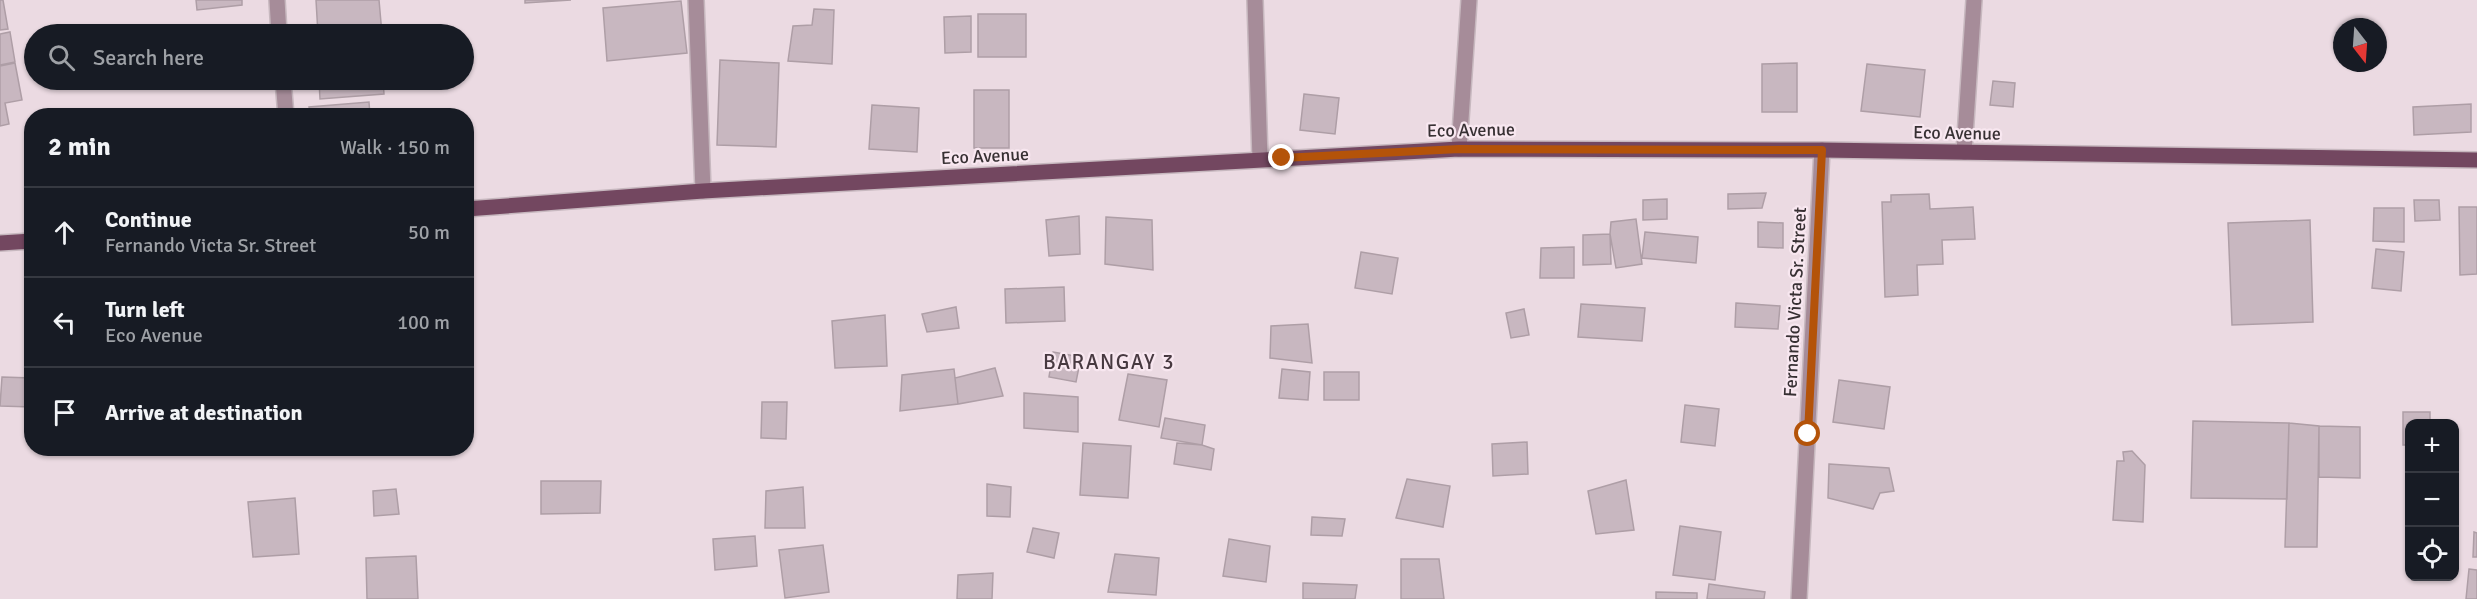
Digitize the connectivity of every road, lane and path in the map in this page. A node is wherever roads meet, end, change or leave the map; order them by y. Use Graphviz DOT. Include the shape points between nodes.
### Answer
graph roads {
  1 [pos="277,0"];
  2 [pos="696,0"];
  3 [pos="1255,0"];
  4 [pos="1469,0"];
  5 [pos="1974,0"];
  6 [pos="278,24"];
  7 [pos="284,90"];
  8 [pos="285,108"];
  9 [pos="1459,149"];
  10 [pos="1822,150"];
  11 [pos="1964,152"];
  12 [pos="1260,159"];
  13 [pos="2477,160"];
  14 [pos="703,191"];
  15 [pos="474,208"];
  16 [pos="24,242"];
  17 [pos="0,243"];
  18 [pos="1800,599"];
  1 -- 6 [label="street"];
  2 -- 14 [label="street"];
  3 -- 12 [label="street"];
  4 -- 9 [label="street"];
  5 -- 11 [label="street"];
  7 -- 8 [label="street"];
  9 -- 10 [label="main road, Eco Avenue"];
  9 -- 12 [label="main road, Eco Avenue"];
  10 -- 11 [label="main road, Eco Avenue"];
  10 -- 18 [label="street, Fernando Victa Sr. Street"];
  11 -- 13 [label="main road, Eco Avenue"];
  12 -- 14 [label="main road, Eco Avenue"];
  14 -- 15 [label="main road, Eco Avenue"];
  16 -- 17 [label="main road"];
}
